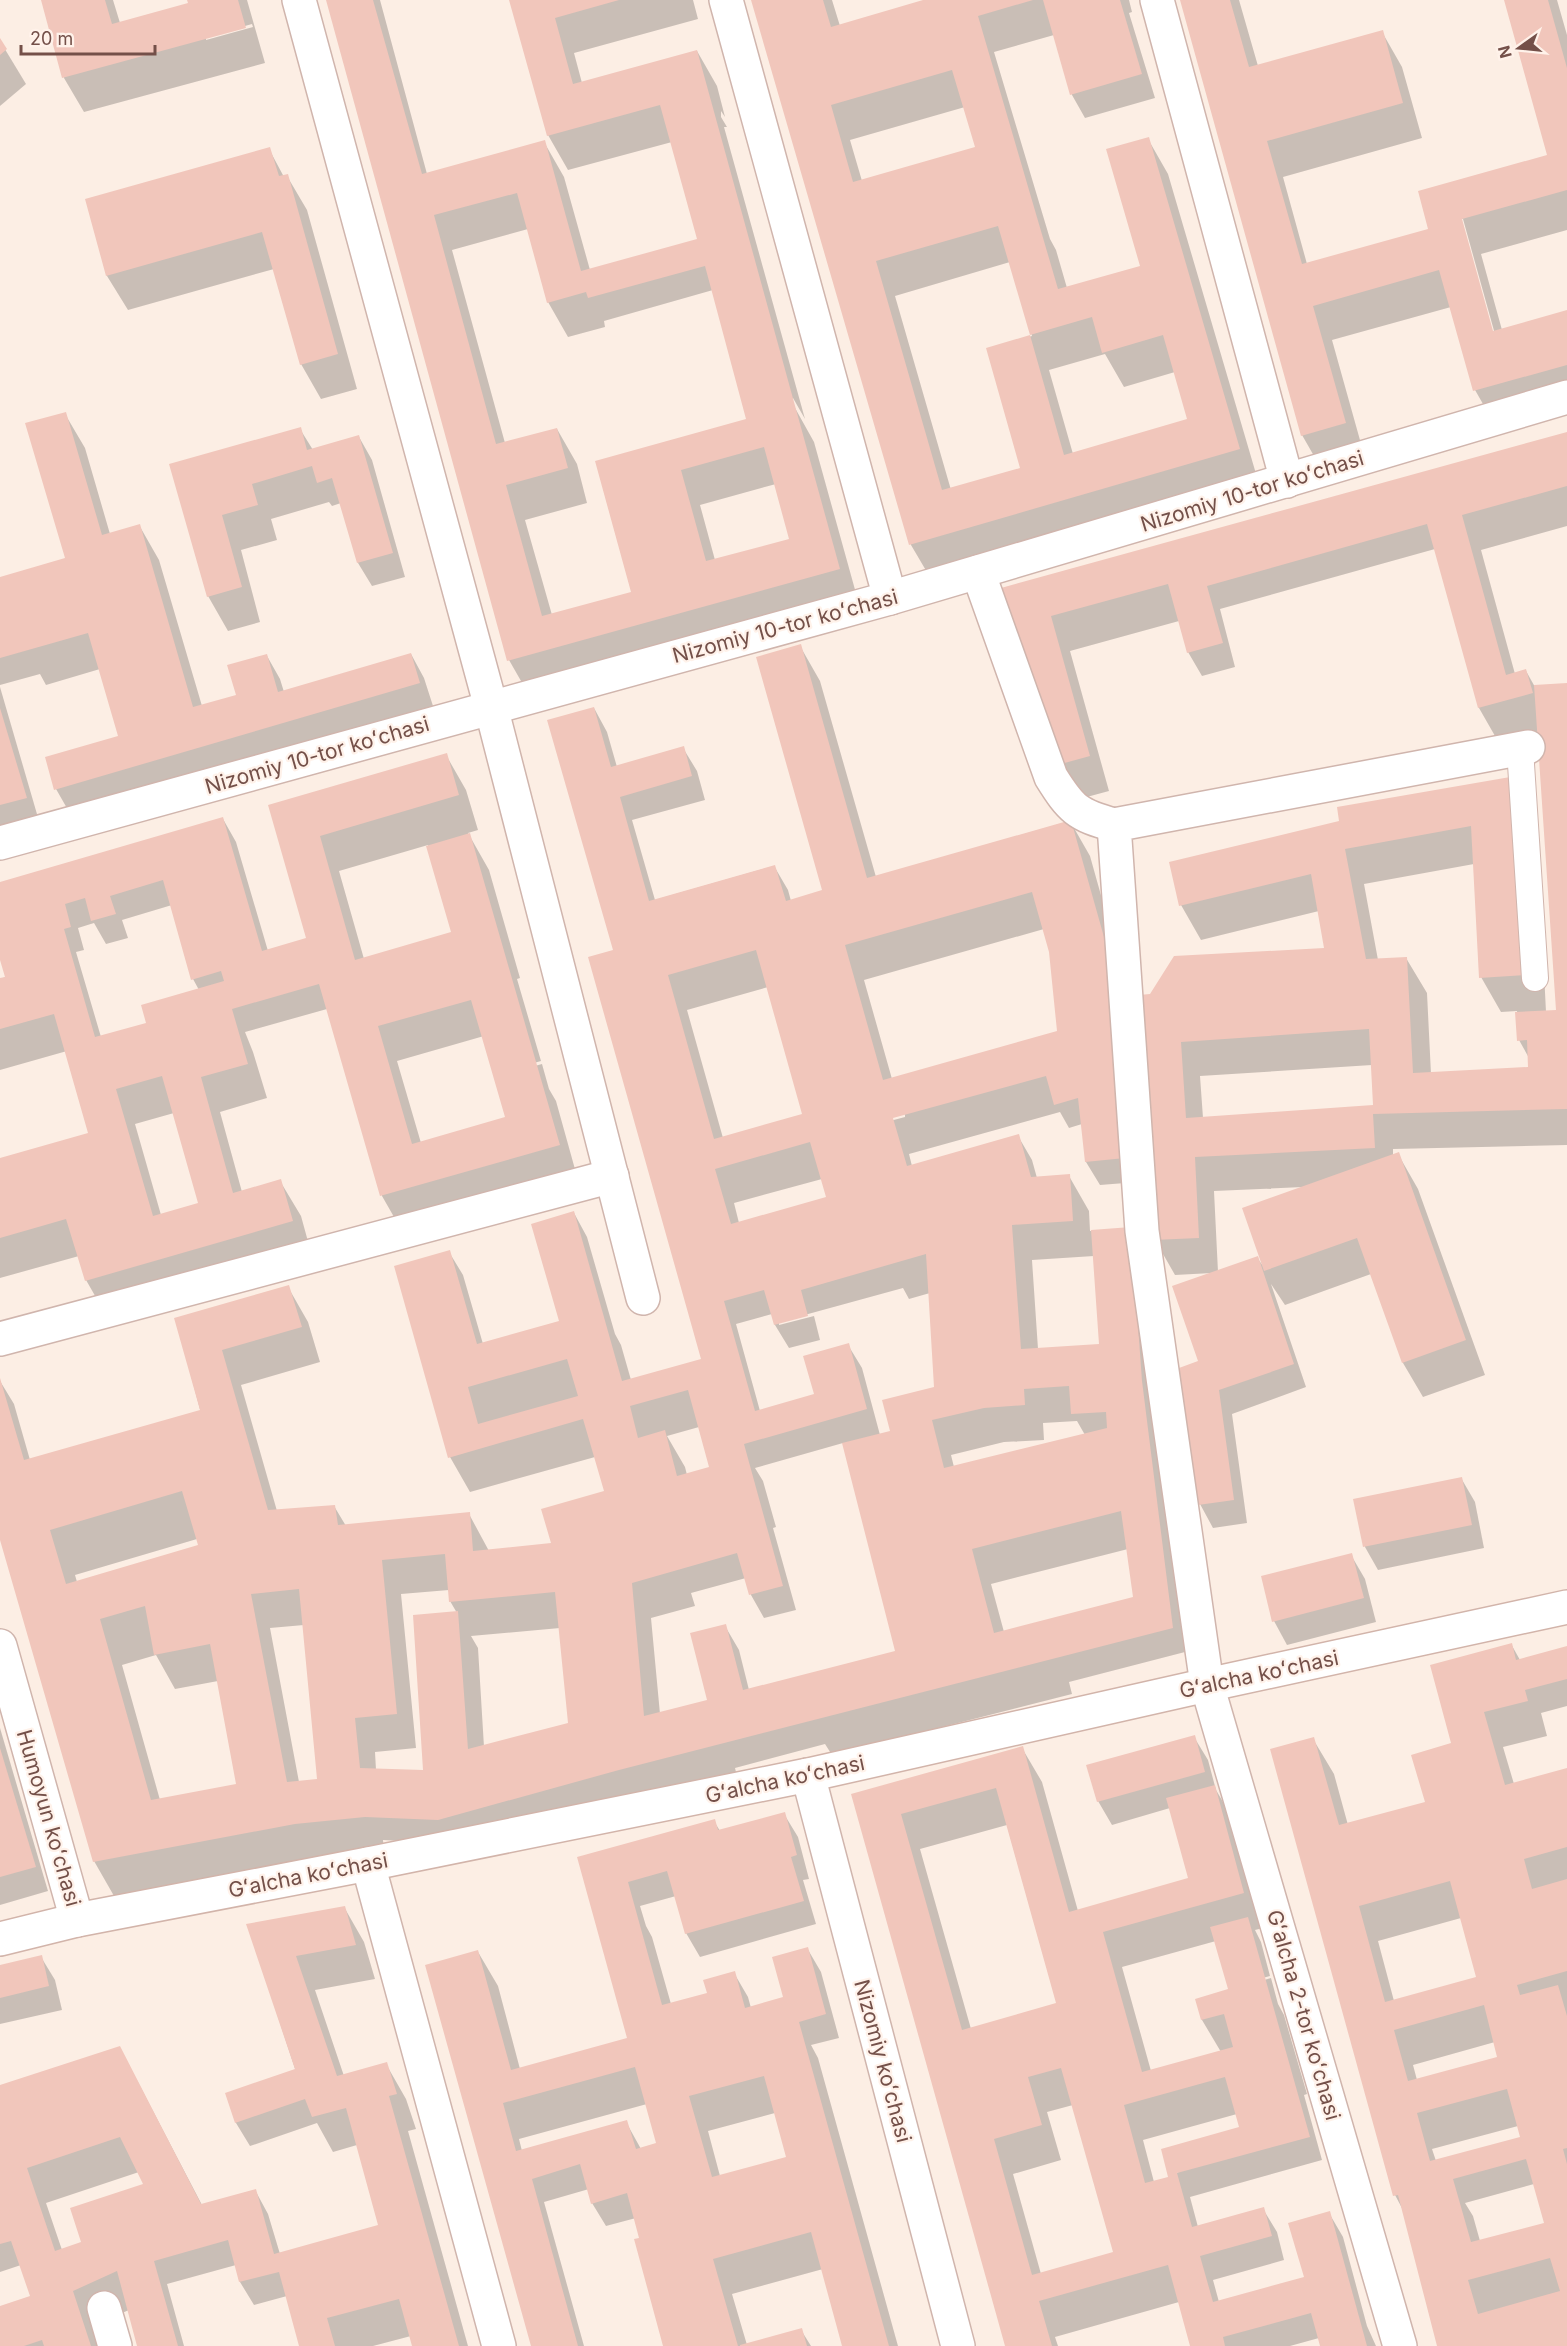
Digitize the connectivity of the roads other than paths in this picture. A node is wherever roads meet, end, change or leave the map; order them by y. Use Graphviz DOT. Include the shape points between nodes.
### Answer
graph roads {
  1 [pos="299,0"];
  2 [pos="726,0"];
  3 [pos="1157,0"];
  4 [pos="1567,397"];
  5 [pos="1287,481"];
  6 [pos="978,572"];
  7 [pos="890,598"];
  8 [pos="490,706"];
  9 [pos="1524,748"];
  10 [pos="1114,825"];
  11 [pos="0,843"];
  12 [pos="1535,978"];
  13 [pos="612,1176"];
  14 [pos="643,1298"];
  15 [pos="0,1339"];
  16 [pos="1567,1607"];
  17 [pos="0,1646"];
  18 [pos="1207,1685"];
  19 [pos="808,1775"];
  20 [pos="368,1864"];
  21 [pos="77,1920"];
  22 [pos="0,1939"];
  23 [pos="104,2308"];
  24 [pos="115,2346"];
  25 [pos="500,2346"];
  26 [pos="958,2346"];
  27 [pos="1400,2346"];
  1 -- 8 [label="street"];
  2 -- 7 [label="street"];
  3 -- 5 [label="street"];
  4 -- 5 [label="street, Nizomiy 10-tor koʻchasi"];
  5 -- 6 [label="street, Nizomiy 10-tor koʻchasi"];
  6 -- 7 [label="street, Nizomiy 10-tor koʻchasi"];
  6 -- 10 [label="street" via="1051,777 1076,811"];
  7 -- 8 [label="street, Nizomiy 10-tor koʻchasi"];
  8 -- 11 [label="street, Nizomiy 10-tor koʻchasi"];
  8 -- 13 [label="street"];
  9 -- 10 [label="street"];
  9 -- 12 [label="lane"];
  10 -- 18 [label="street, Gʻalcha 2-tor koʻchasi" via="1142,1231"];
  13 -- 14 [label="street"];
  13 -- 15 [label="street"];
  16 -- 18 [label="street, Gʻalcha koʻchasi"];
  17 -- 21 [label="street, Humoyun koʻchasi"];
  18 -- 19 [label="street, Gʻalcha koʻchasi"];
  18 -- 27 [label="street, Gʻalcha 2-tor koʻchasi"];
  19 -- 20 [label="street, Gʻalcha koʻchasi"];
  19 -- 26 [label="street, Nizomiy koʻchasi"];
  20 -- 21 [label="street, Gʻalcha koʻchasi"];
  20 -- 25 [label="street"];
  21 -- 22 [label="street, Gʻalcha koʻchasi"];
  23 -- 24 [label="street"];
}
